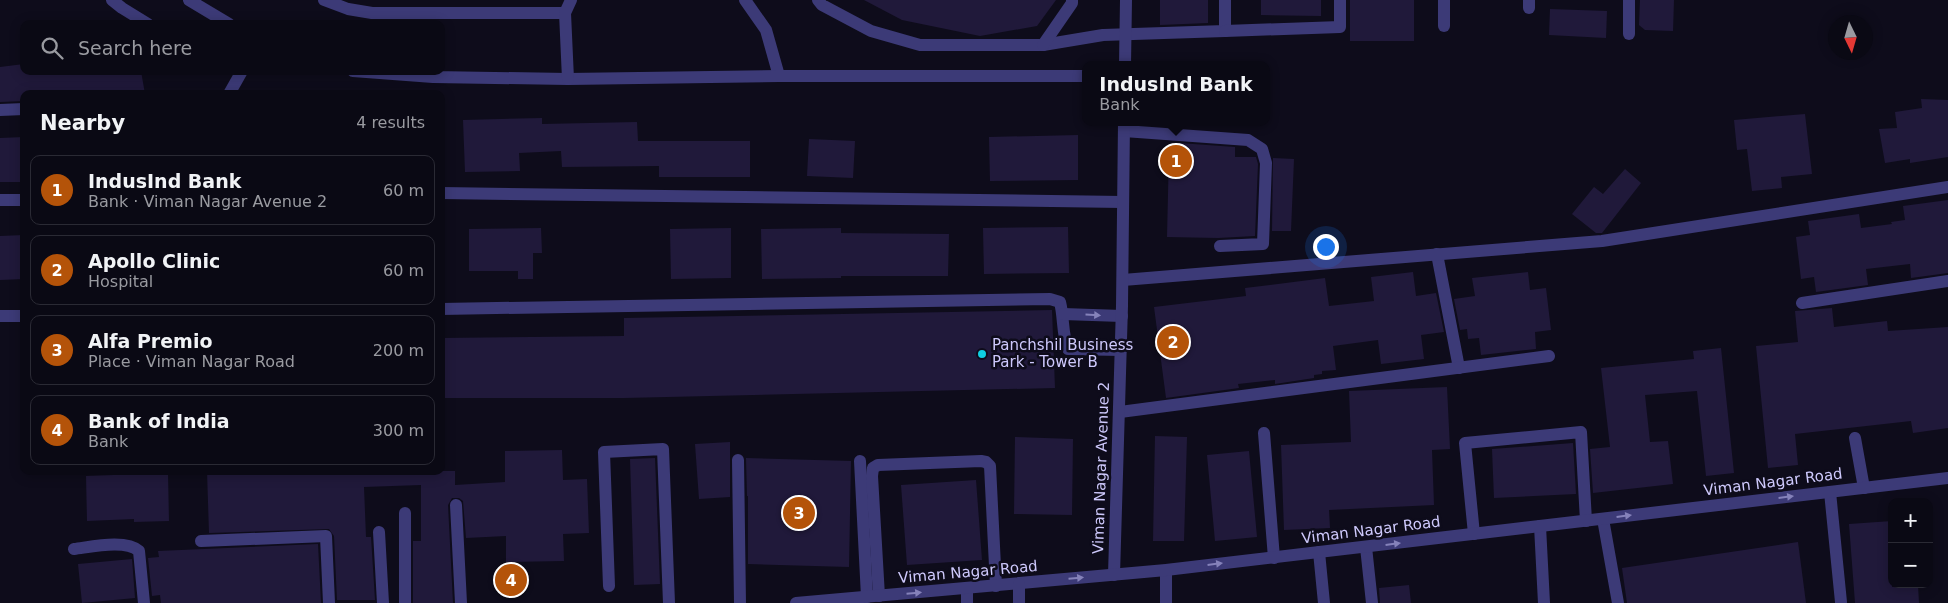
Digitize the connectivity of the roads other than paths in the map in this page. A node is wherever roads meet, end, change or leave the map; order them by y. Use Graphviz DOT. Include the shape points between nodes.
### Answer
graph roads {
  1 [pos="112,0"];
  2 [pos="189,0"];
  3 [pos="324,0"];
  4 [pos="571,0"];
  5 [pos="745,0"];
  6 [pos="818,0"];
  7 [pos="1072,0"];
  8 [pos="1126,0"];
  9 [pos="1224,0"];
  10 [pos="1340,0"];
  11 [pos="1444,0"];
  12 [pos="1629,0"];
  13 [pos="566,13"];
  14 [pos="142,20"];
  15 [pos="222,20"];
  16 [pos="1444,26"];
  17 [pos="1225,31"];
  18 [pos="1125,34"];
  19 [pos="1629,34"];
  20 [pos="1043,45"];
  21 [pos="1125,61"];
  22 [pos="236,75"];
  23 [pos="406,75"];
  24 [pos="779,76"];
  25 [pos="1082,76"];
  26 [pos="568,79"];
  27 [pos="230,90"];
  28 [pos="20,109"];
  29 [pos="0,110"];
  30 [pos="1124,127"];
  31 [pos="1948,187"];
  32 [pos="445,193"];
  33 [pos="0,200"];
  34 [pos="20,200"];
  35 [pos="1123,202"];
  36 [pos="1220,246"];
  37 [pos="1437,254"];
  38 [pos="1123,280"];
  39 [pos="1948,281"];
  40 [pos="1802,302"];
  41 [pos="445,309"];
  42 [pos="1063,314"];
  43 [pos="0,316"];
  44 [pos="20,316"];
  45 [pos="1122,316"];
  46 [pos="1121,350"];
  47 [pos="1549,356"];
  48 [pos="1459,368"];
  49 [pos="1120,412"];
  50 [pos="1264,433"];
  51 [pos="1855,438"];
  52 [pos="738,460"];
  53 [pos="860,461"];
  54 [pos="1948,478"];
  55 [pos="1864,488"];
  56 [pos="1830,492"];
  57 [pos="456,505"];
  58 [pos="405,513"];
  59 [pos="1603,519"];
  60 [pos="1586,521"];
  61 [pos="1540,526"];
  62 [pos="379,532"];
  63 [pos="1474,534"];
  64 [pos="201,541"];
  65 [pos="1366,547"];
  66 [pos="74,549"];
  67 [pos="1319,552"];
  68 [pos="1274,558"];
  69 [pos="1166,570"];
  70 [pos="1114,575"];
  71 [pos="1019,584"];
  72 [pos="609,586"];
  73 [pos="996,586"];
  74 [pos="967,588"];
  75 [pos="873,596"];
  76 [pos="939,597"];
  77 [pos="1840,602"];
  78 [pos="144,603"];
  79 [pos="329,603"];
  80 [pos="383,603"];
  81 [pos="405,603"];
  82 [pos="461,603"];
  83 [pos="669,603"];
  84 [pos="740,603"];
  85 [pos="796,603"];
  86 [pos="967,603"];
  87 [pos="1018,603"];
  88 [pos="1166,603"];
  89 [pos="1324,603"];
  90 [pos="1372,603"];
  91 [pos="1544,603"];
  92 [pos="1618,603"];
  1 -- 14 [label="street"];
  2 -- 15 [label="street"];
  3 -- 13 [label="street" via="372,13"];
  4 -- 13 [label="street"];
  5 -- 24 [label="street" via="766,30"];
  6 -- 20 [label="street" via="871,31 920,45"];
  7 -- 20 [label="street"];
  8 -- 18 [label="street"];
  9 -- 17 [label="street"];
  10 -- 17 [label="street" via="1340,27"];
  11 -- 16 [label="street"];
  12 -- 19 [label="street"];
  13 -- 26 [label="street"];
  17 -- 18 [label="street"];
  18 -- 20 [label="street"];
  18 -- 21 [label="street"];
  22 -- 27 [label="street"];
  23 -- 26 [label="street"];
  24 -- 25 [label="street"];
  24 -- 26 [label="street"];
  28 -- 29 [label="street"];
  30 -- 35 [label="street, Viman Nagar Avenue 2"];
  30 -- 36 [label="street" via="1248,140 1262,149 1266,163 1263,244"];
  31 -- 37 [label="street" via="1602,241"];
  32 -- 35 [label="street"];
  33 -- 34 [label="street"];
  35 -- 38 [label="street, Viman Nagar Avenue 2"];
  37 -- 38 [label="street"];
  37 -- 48 [label="street"];
  38 -- 45 [label="street, Viman Nagar Avenue 2"];
  39 -- 40 [label="street"];
  41 -- 42 [label="street" via="1050,299 1060,302"];
  42 -- 45 [label="street, one-way"];
  42 -- 46 [label="street" via="1068,349"];
  43 -- 44 [label="street"];
  45 -- 46 [label="street, Viman Nagar Avenue 2"];
  46 -- 49 [label="street, Viman Nagar Avenue 2"];
  47 -- 48 [label="street"];
  48 -- 49 [label="street"];
  49 -- 70 [label="street, Viman Nagar Avenue 2"];
  50 -- 68 [label="street"];
  51 -- 55 [label="street"];
  52 -- 84 [label="street"];
  53 -- 75 [label="street"];
  54 -- 55 [label="street, Viman Nagar Road"];
  55 -- 56 [label="street, Viman Nagar Road"];
  59 -- 56 [label="street, Viman Nagar Road, one-way"];
  56 -- 77 [label="street"];
  57 -- 82 [label="street"];
  58 -- 81 [label="street"];
  59 -- 60 [label="street, Viman Nagar Road"];
  59 -- 92 [label="street"];
  60 -- 61 [label="street, Viman Nagar Road"];
  60 -- 63 [label="street" via="1581,432 1465,443"];
  61 -- 63 [label="street, Viman Nagar Road"];
  61 -- 91 [label="street"];
  62 -- 80 [label="street"];
  65 -- 63 [label="street, Viman Nagar Road, one-way"];
  64 -- 79 [label="street" via="326,536"];
  65 -- 67 [label="street, Viman Nagar Road"];
  65 -- 90 [label="street"];
  66 -- 78 [label="street" via="122,544 134,546 139,551"];
  67 -- 68 [label="street, Viman Nagar Road"];
  67 -- 89 [label="street"];
  69 -- 68 [label="street, Viman Nagar Road, one-way"];
  69 -- 70 [label="street, Viman Nagar Road"];
  69 -- 88 [label="street"];
  71 -- 70 [label="street, Viman Nagar Road, one-way"];
  71 -- 73 [label="street, Viman Nagar Road"];
  71 -- 87 [label="street"];
  72 -- 83 [label="street" via="604,452 663,449"];
  73 -- 74 [label="street, Viman Nagar Road"];
  73 -- 75 [label="street" via="990,466 986,462 878,465 873,468 872,476"];
  74 -- 76 [label="street, Viman Nagar Road"];
  74 -- 86 [label="street"];
  75 -- 76 [label="street, Viman Nagar Road, one-way"];
  75 -- 85 [label="street, Viman Nagar Road"];
}
